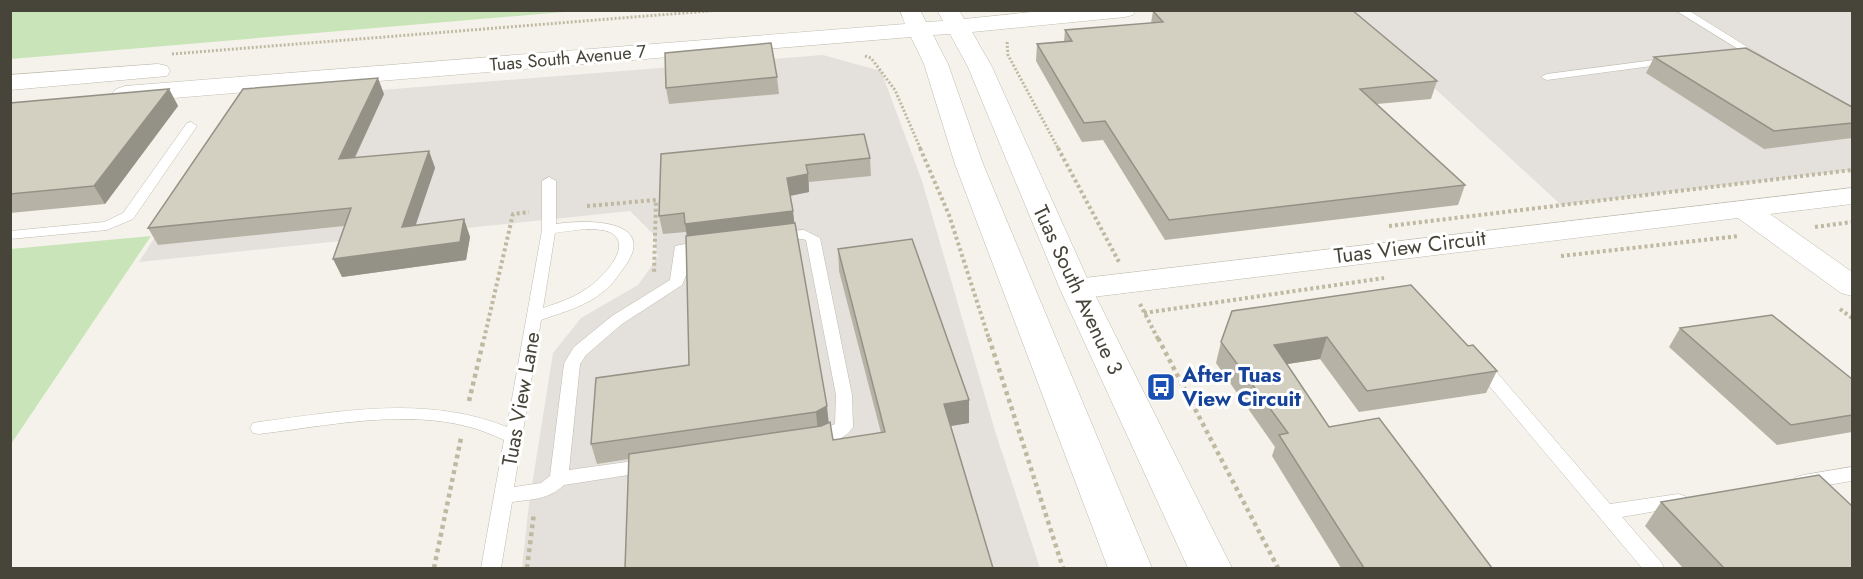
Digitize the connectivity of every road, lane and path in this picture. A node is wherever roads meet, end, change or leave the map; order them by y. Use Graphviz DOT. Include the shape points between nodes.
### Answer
graph roads {
  1 [pos="721,10"];
  2 [pos="1125,10"];
  3 [pos="1680,10"];
  4 [pos="870,13"];
  5 [pos="952,18"];
  6 [pos="914,20"];
  7 [pos="1025,20"];
  8 [pos="858,45"];
  9 [pos="168,54"];
  10 [pos="1753,54"];
  11 [pos="1730,56"];
  12 [pos="1684,59"];
  13 [pos="936,64"];
  14 [pos="1773,66"];
  15 [pos="980,67"];
  16 [pos="1547,77"];
  17 [pos="10,83"];
  18 [pos="10,103"];
  19 [pos="191,126"];
  20 [pos="1852,170"];
  21 [pos="549,181"];
  22 [pos="1852,196"];
  23 [pos="1744,209"];
  24 [pos="1852,222"];
  25 [pos="1383,226"];
  26 [pos="549,230"];
  27 [pos="1776,231"];
  28 [pos="10,235"];
  29 [pos="757,239"];
  30 [pos="722,243"];
  31 [pos="1129,257"];
  32 [pos="1555,257"];
  33 [pos="1117,258"];
  34 [pos="1392,277"];
  35 [pos="1852,286"];
  36 [pos="1076,289"];
  37 [pos="1144,313"];
  38 [pos="536,316"];
  39 [pos="1469,350"];
  40 [pos="259,428"];
  41 [pos="515,437"];
  42 [pos="800,443"];
  43 [pos="662,464"];
  44 [pos="1852,474"];
  45 [pos="559,479"];
  46 [pos="1782,485"];
  47 [pos="504,496"];
  48 [pos="1699,498"];
  49 [pos="1604,512"];
  50 [pos="491,568"];
  51 [pos="1063,568"];
  52 [pos="1130,568"];
  53 [pos="1210,568"];
  54 [pos="1654,568"];
  1 -- 9 [label="path"];
  2 -- 7 [label="street, Tuas South Avenue 7"];
  3 -- 10 [label="lane"];
  4 -- 17 [label="street, Tuas South Avenue 7"];
  5 -- 6 [label="street, Tuas South Avenue 7"];
  5 -- 7 [label="street, Tuas South Avenue 7"];
  5 -- 15 [label="street, Tuas South Avenue 3"];
  6 -- 8 [label="street, Tuas South Avenue 7"];
  6 -- 13 [label="street"];
  7 -- 15 [label="street" via="1003,31 986,46"];
  8 -- 13 [label="street" via="906,47"];
  8 -- 18 [label="street, Tuas South Avenue 7"];
  8 -- 51 [label="path" via="896,90 949,215"];
  10 -- 11 [label="lane"];
  10 -- 14 [label="lane"];
  12 -- 16 [label="lane"];
  13 -- 52 [label="street" via="969,164"];
  15 -- 36 [label="street, Tuas South Avenue 3"];
  19 -- 28 [label="lane" via="122,221 107,226"];
  20 -- 25 [label="path"];
  21 -- 26 [label="lane, Tuas View Lane"];
  22 -- 23 [label="street, Tuas View Circuit"];
  23 -- 27 [label="street"];
  23 -- 36 [label="street, Tuas View Circuit"];
  24 -- 27 [label="path"];
  26 -- 38 [label="lane, Tuas View Lane"];
  26 -- 38 [label="lane" via="605,226 618,230 627,243 623,258 605,282 584,298"];
  27 -- 32 [label="path"];
  27 -- 35 [label="street"];
  29 -- 42 [label="lane" via="804,234 813,238 817,254 846,419 844,427 834,435"];
  30 -- 45 [label="lane" via="680,249 677,282 617,320 580,351 569,374"];
  31 -- 33 [label="path"];
  34 -- 37 [label="path"];
  36 -- 53 [label="street, Tuas South Avenue 3"];
  38 -- 41 [label="lane, Tuas View Lane"];
  39 -- 49 [label="lane"];
  40 -- 41 [label="lane" via="380,413 418,413 465,419"];
  41 -- 47 [label="lane, Tuas View Lane"];
  43 -- 45 [label="lane"];
  44 -- 46 [label="lane"];
  45 -- 47 [label="lane" via="546,490"];
  47 -- 50 [label="lane, Tuas View Lane"];
  48 -- 49 [label="lane"];
  49 -- 54 [label="lane"];
}
